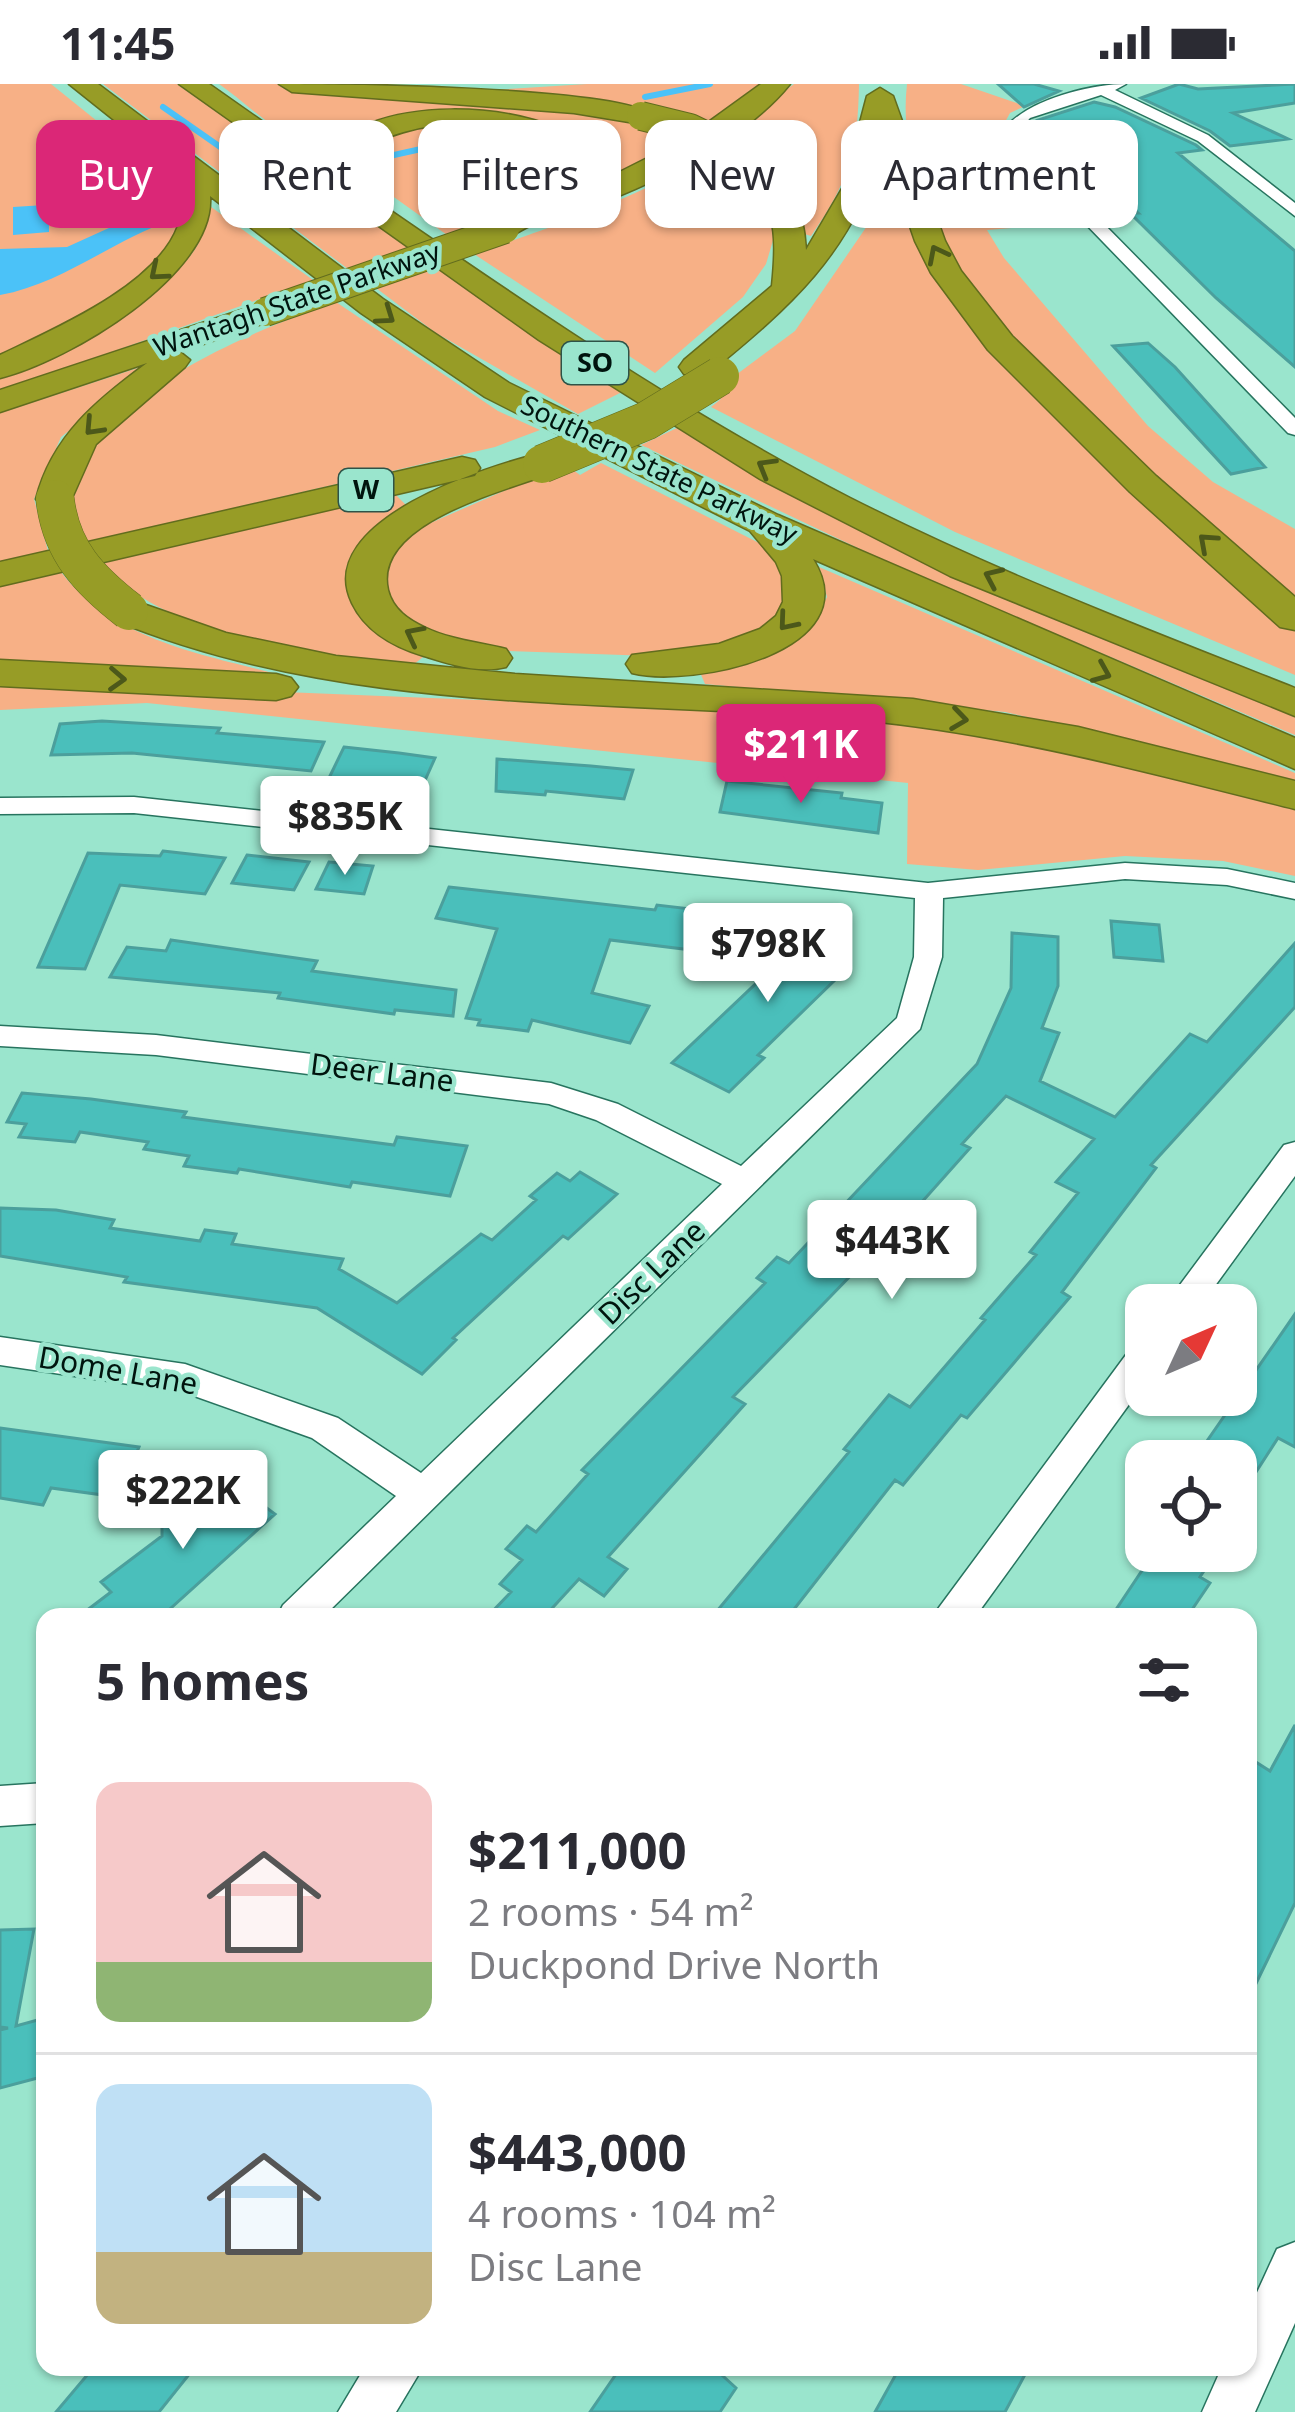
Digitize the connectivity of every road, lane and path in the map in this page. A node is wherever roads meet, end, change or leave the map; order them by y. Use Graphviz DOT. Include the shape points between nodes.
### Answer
graph roads {
  1 [pos="82,84"];
  2 [pos="192,84"];
  3 [pos="292,84"];
  4 [pos="335,84"];
  5 [pos="551,84"];
  6 [pos="777,84"];
  7 [pos="1110,86"];
  8 [pos="880,92"];
  9 [pos="129,120"];
  10 [pos="243,120"];
  11 [pos="394,127"];
  12 [pos="195,171"];
  13 [pos="1295,211"];
  14 [pos="394,225"];
  15 [pos="192,228"];
  16 [pos="506,229"];
  17 [pos="832,242"];
  18 [pos="788,287"];
  19 [pos="217,328"];
  20 [pos="0,368"];
  21 [pos="708,371"];
  22 [pos="0,402"];
  23 [pos="1293,426"];
  24 [pos="530,458"];
  25 [pos="764,524"];
  26 [pos="0,574"];
  27 [pos="1295,618"];
  28 [pos="0,674"];
  29 [pos="550,690"];
  30 [pos="1295,704"];
  31 [pos="1295,755"];
  32 [pos="1295,794"];
  33 [pos="0,806"];
  34 [pos="928,891"];
  35 [pos="1295,891"];
  36 [pos="0,1036"];
  37 [pos="1295,1153"];
  38 [pos="745,1182"];
  39 [pos="1198,1284"];
  40 [pos="0,1351"];
  41 [pos="1125,1382"];
  42 [pos="425,1496"];
  43 [pos="307,1608"];
  44 [pos="959,1608"];
  45 [pos="36,1804"];
  46 [pos="0,1806"];
  47 [pos="1295,2266"];
  48 [pos="1257,2349"];
  49 [pos="390,2376"];
  50 [pos="1245,2376"];
  51 [pos="364,2412"];
  52 [pos="1228,2412"];
  1 -- 9 [label="highway, Southern State Parkway / SO"];
  2 -- 10 [label="highway, Southern State Parkway / SO"];
  3 -- 18 [label="highway, bridge" via="574,105 691,128 752,158 778,187 793,234"];
  4 -- 5 [label="highway"];
  6 -- 16 [label="highway, Wantagh State Parkway" via="664,161"];
  7 -- 13 [label="street" via="1203,138"];
  7 -- 23 [label="street" via="1025,115 1014,126 1023,151"];
  8 -- 17 [label="highway" via="868,165"];
  27 -- 8 [label="highway, one-way" via="1000,343 930,242"];
  11 -- 16 [label="highway" via="517,122 568,140 578,152 572,180"];
  12 -- 25 [label="highway, Southern State Parkway / SO, one-way" via="497,390"];
  30 -- 14 [label="highway, Southern State Parkway / SO, one-way" via="982,573 778,473 613,375"];
  15 -- 20 [label="highway, one-way" via="175,258 95,317"];
  16 -- 19 [label="highway, Wantagh State Parkway, bridge"];
  17 -- 18 [label="highway"];
  17 -- 21 [label="highway" via="796,308"];
  18 -- 21 [label="highway"];
  19 -- 22 [label="highway, Wantagh State Parkway"];
  19 -- 29 [label="highway, one-way, bridge" via="115,404 58,474 57,528 94,586 129,611 284,663"];
  21 -- 24 [label="highway, bridge" via="646,421"];
  25 -- 24 [label="highway, one-way" via="801,571 805,596 771,640 735,655 685,664 503,660 453,652 380,616 366,568 378,544 404,522"];
  24 -- 26 [label="highway, W"];
  25 -- 31 [label="highway, Southern State Parkway / SO, one-way"];
  28 -- 29 [label="highway, one-way"];
  29 -- 32 [label="highway, one-way" via="954,718"];
  33 -- 34 [label="street" via="134,805"];
  34 -- 35 [label="street" via="1125,871"];
  34 -- 38 [label="street, Disc Lane" via="934,923 910,1022"];
  36 -- 38 [label="street, Deer Lane" via="156,1045 550,1094 607,1112"];
  37 -- 39 [label="street"];
  38 -- 42 [label="street, Disc Lane"];
  40 -- 42 [label="street, Dome Lane" via="184,1378 325,1428"];
  41 -- 44 [label="street"];
  42 -- 43 [label="street, Disc Lane"];
  45 -- 46 [label="street"];
  47 -- 48 [label="street"];
  49 -- 51 [label="street"];
  50 -- 52 [label="street"];
}
